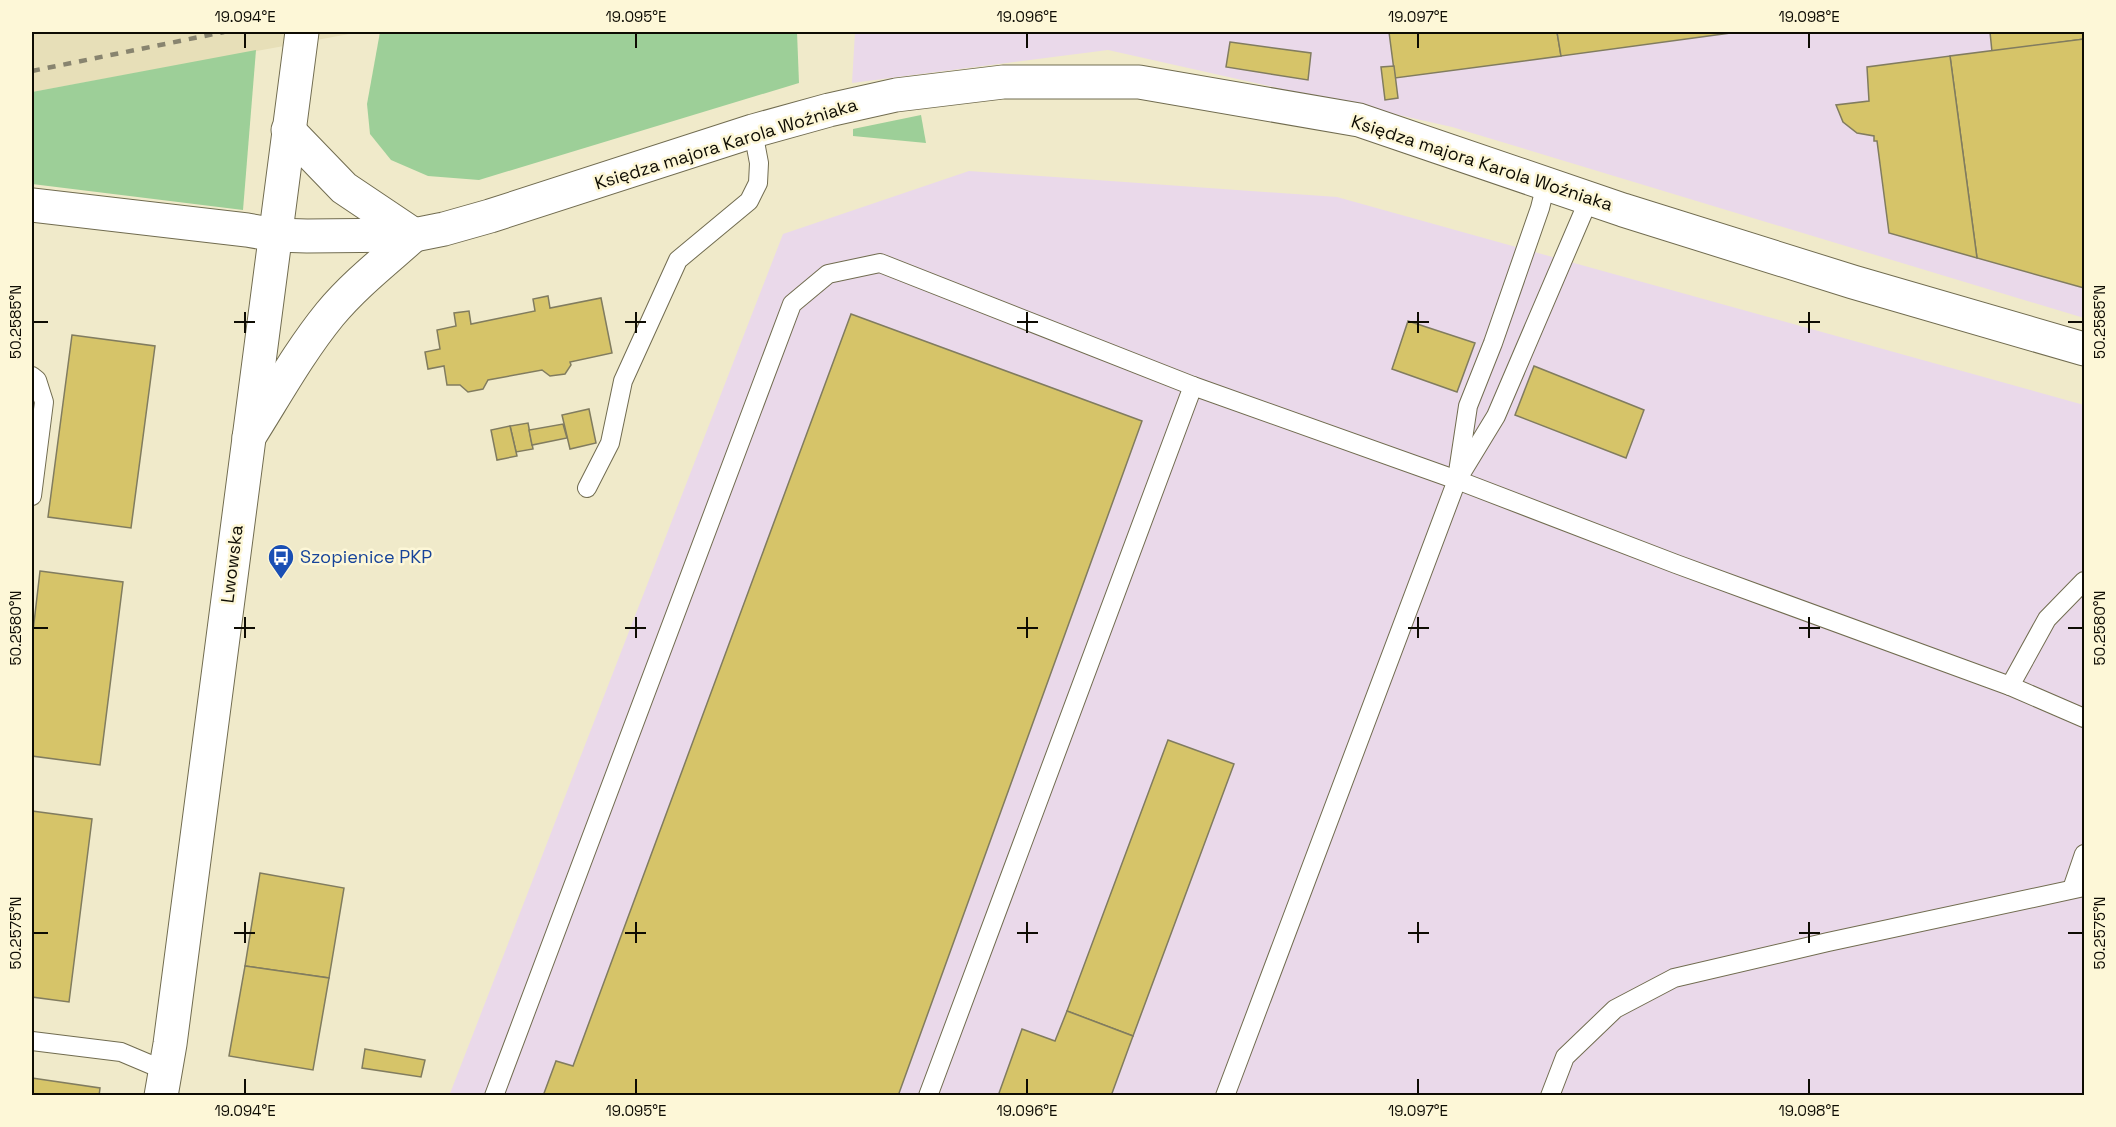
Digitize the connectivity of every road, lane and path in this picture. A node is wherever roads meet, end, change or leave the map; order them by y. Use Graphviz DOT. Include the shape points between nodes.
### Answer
graph roads {
  1 [pos="302,32"];
  2 [pos="288,130"];
  3 [pos="753,131"];
  4 [pos="1546,184"];
  5 [pos="1589,199"];
  6 [pos="32,205"];
  7 [pos="275,235"];
  8 [pos="414,235"];
  9 [pos="2085,349"];
  10 [pos="32,376"];
  11 [pos="1193,386"];
  12 [pos="249,437"];
  13 [pos="1457,480"];
  14 [pos="587,488"];
  15 [pos="32,496"];
  16 [pos="2085,581"];
  17 [pos="2010,686"];
  18 [pos="2085,718"];
  19 [pos="2085,854"];
  20 [pos="2078,888"];
  21 [pos="32,1041"];
  22 [pos="164,1083"];
  23 [pos="494,1095"];
  24 [pos="928,1095"];
  25 [pos="1225,1095"];
  26 [pos="1550,1095"];
  1 -- 2 [label="street, Lwowska"];
  2 -- 7 [label="street, Lwowska"];
  2 -- 8 [label="street" via="344,188"];
  3 -- 4 [label="street, Księdza majora Karola Woźniaka" via="896,95 1003,82 1139,82 1359,120"];
  3 -- 8 [label="street, Księdza majora Karola Woźniaka" via="490,216"];
  3 -- 14 [label="lane" via="758,183 749,201 678,260 623,381 610,443"];
  4 -- 5 [label="street, Księdza majora Karola Woźniaka"];
  4 -- 13 [label="lane" via="1468,406"];
  5 -- 9 [label="street, Księdza majora Karola Woźniaka" via="1853,282"];
  5 -- 13 [label="lane" via="1497,416"];
  6 -- 7 [label="street, Księdza majora Karola Woźniaka"];
  7 -- 8 [label="street, Księdza majora Karola Woźniaka"];
  7 -- 12 [label="street, Lwowska"];
  8 -- 12 [label="street" via="331,313"];
  10 -- 15 [label="lane" via="44,402"];
  11 -- 13 [label="lane"];
  11 -- 23 [label="lane" via="880,263 828,274 792,304"];
  11 -- 24 [label="lane"];
  12 -- 22 [label="street, Lwowska"];
  13 -- 17 [label="lane"];
  13 -- 25 [label="lane"];
  16 -- 17 [label="lane" via="2047,619"];
  17 -- 18 [label="lane"];
  19 -- 20 [label="lane"];
  20 -- 26 [label="lane" via="1674,978 1615,1009 1565,1057"];
  21 -- 22 [label="lane" via="122,1052"];
}
